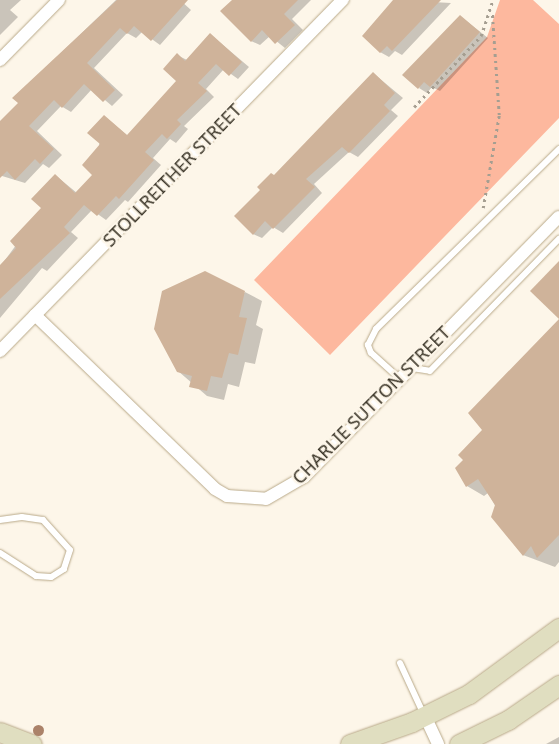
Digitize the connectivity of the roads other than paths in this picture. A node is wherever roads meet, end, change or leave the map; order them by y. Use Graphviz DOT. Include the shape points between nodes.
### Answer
graph roads {
  1 [pos="59,0"];
  2 [pos="343,0"];
  3 [pos="0,60"];
  4 [pos="559,149"];
  5 [pos="559,217"];
  6 [pos="559,239"];
  7 [pos="36,315"];
  8 [pos="0,351"];
  9 [pos="424,354"];
  10 [pos="409,368"];
  11 [pos="430,371"];
  12 [pos="399,378"];
  13 [pos="0,520"];
  14 [pos="0,553"];
  15 [pos="559,628"];
  16 [pos="400,663"];
  17 [pos="559,685"];
  18 [pos="425,716"];
  19 [pos="0,732"];
  20 [pos="32,744"];
  21 [pos="350,744"];
  22 [pos="438,744"];
  23 [pos="459,744"];
  1 -- 3 [label="street"];
  2 -- 7 [label="street, STOLLREITHER STREET"];
  4 -- 12 [label="lane" via="370,337 371,353"];
  5 -- 9 [label="street, CHARLIE SUTTON STREET"];
  6 -- 11 [label="lane"];
  7 -- 8 [label="street, STOLLREITHER STREET"];
  7 -- 12 [label="street, CHARLIE SUTTON STREET" via="196,473 227,496 266,499 304,477"];
  9 -- 10 [label="street, CHARLIE SUTTON STREET"];
  9 -- 11 [label="lane"];
  10 -- 11 [label="lane"];
  10 -- 12 [label="street, CHARLIE SUTTON STREET"];
  13 -- 14 [label="lane" via="22,517 43,520 70,550 64,569 51,577 36,576"];
  15 -- 18 [label="street" via="509,668"];
  16 -- 18 [label="lane"];
  17 -- 23 [label="street" via="508,720"];
  18 -- 21 [label="street"];
  18 -- 22 [label="street"];
  19 -- 20 [label="street"];
}
